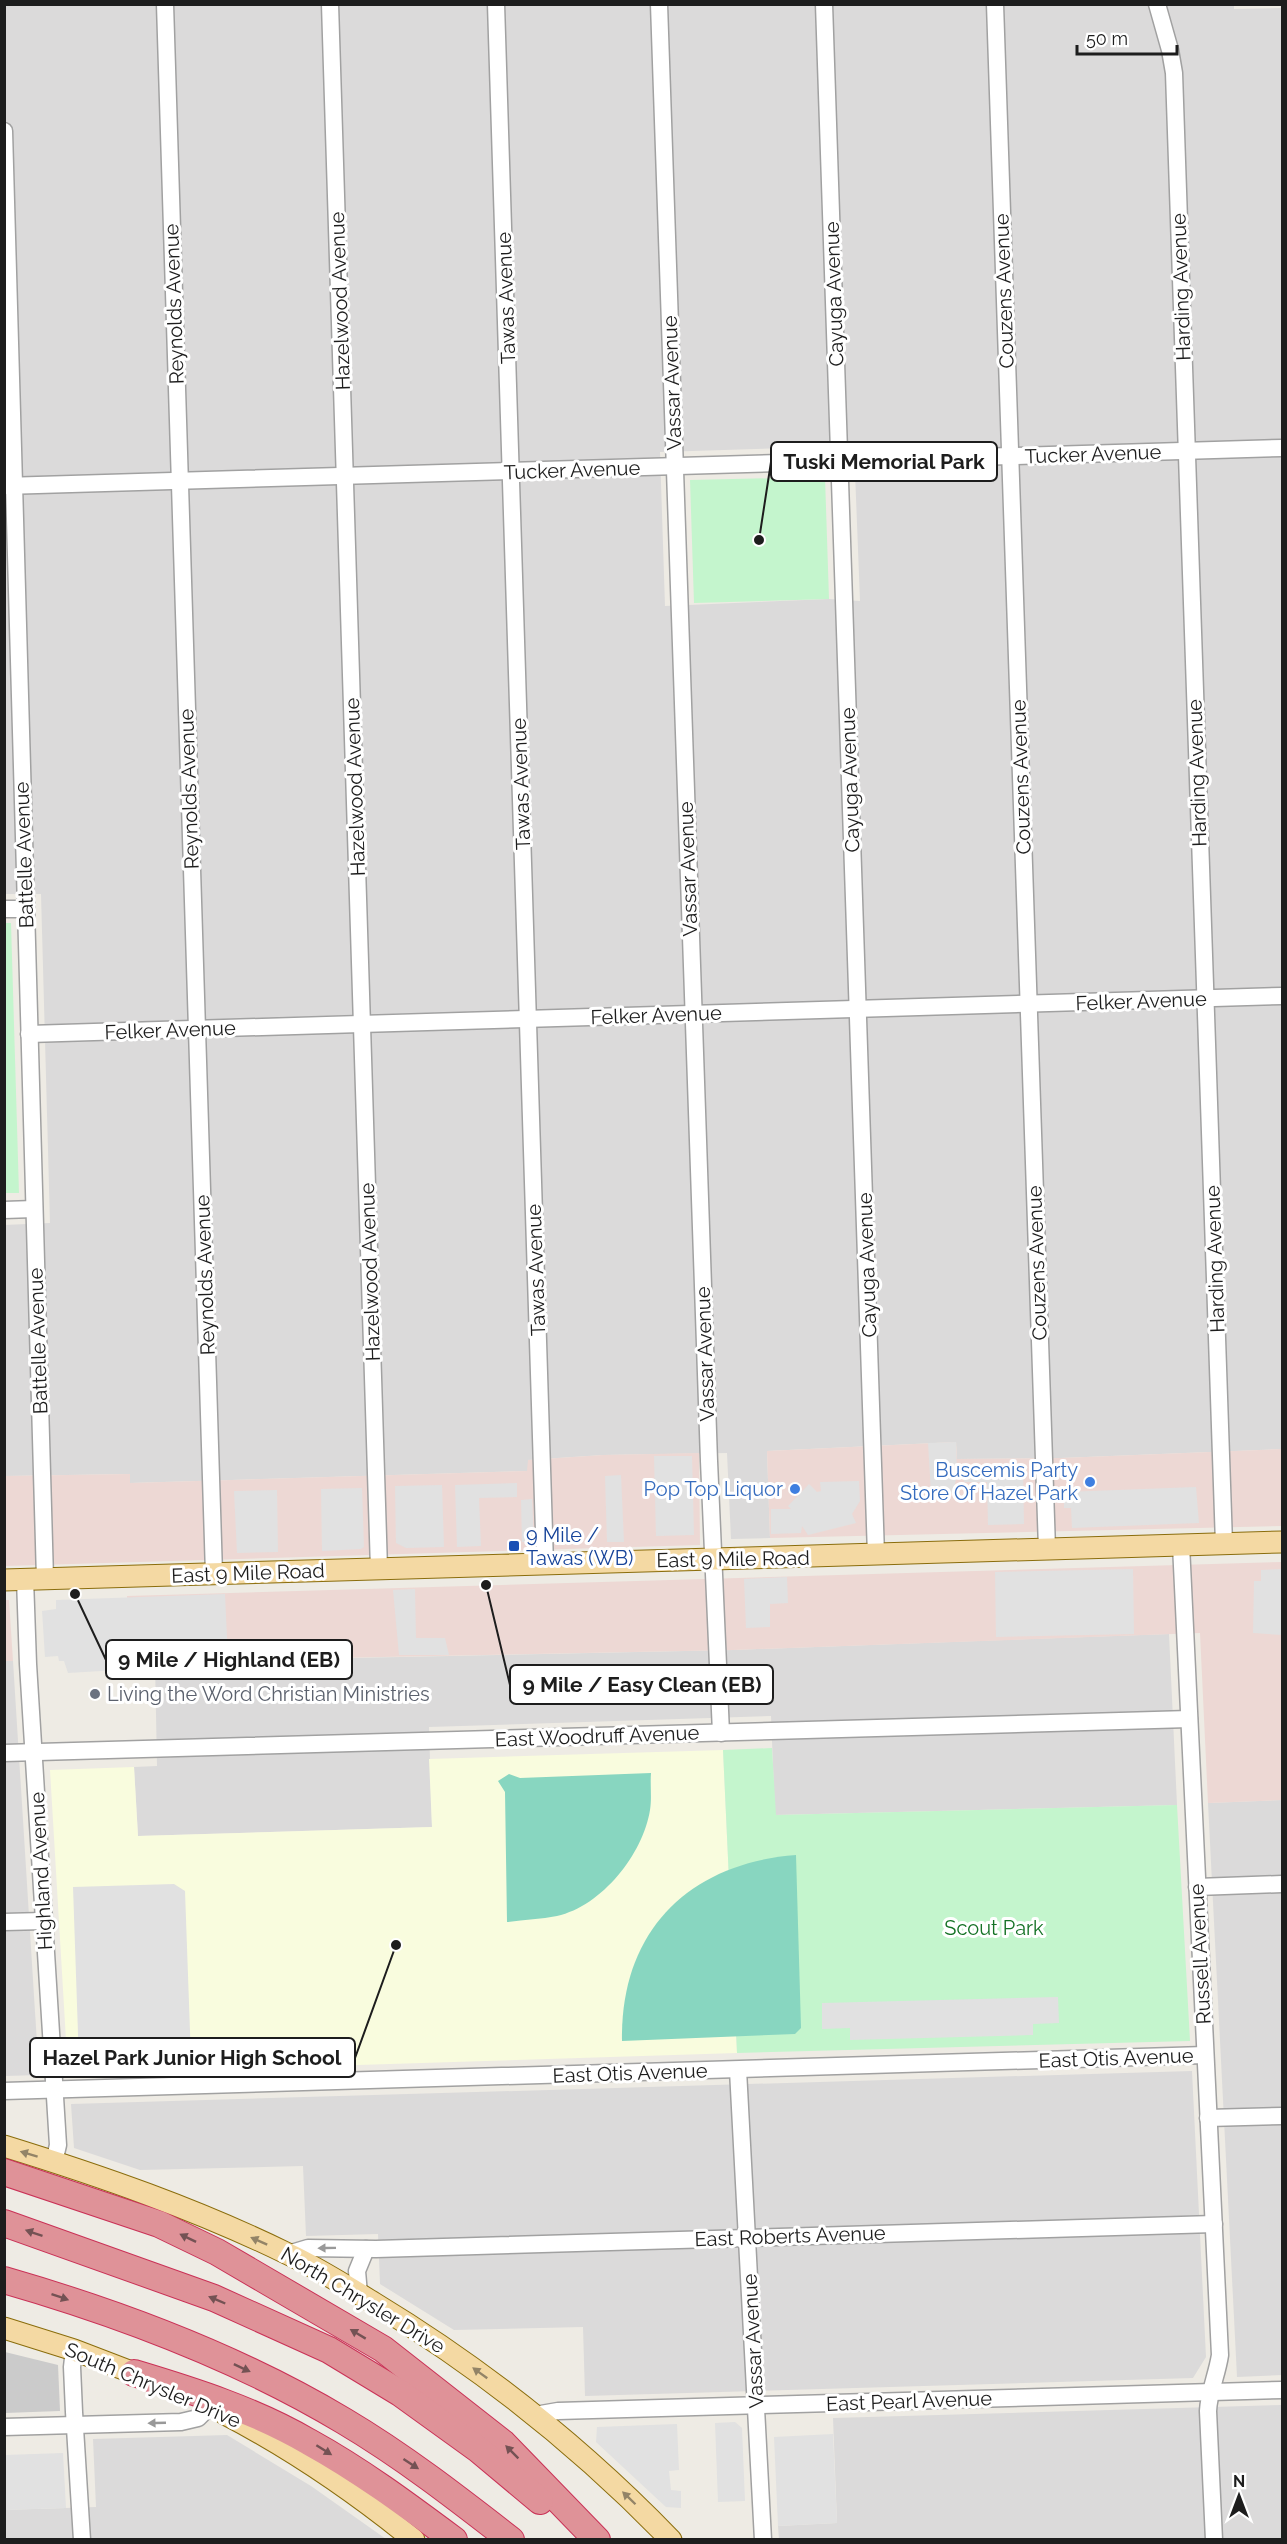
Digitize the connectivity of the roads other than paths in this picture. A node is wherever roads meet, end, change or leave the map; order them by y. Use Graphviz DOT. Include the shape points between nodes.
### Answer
graph roads {
  1 [pos="165,4"];
  2 [pos="330,4"];
  3 [pos="496,4"];
  4 [pos="659,4"];
  5 [pos="824,4"];
  6 [pos="994,4"];
  7 [pos="1157,4"];
  8 [pos="4,131"];
  9 [pos="1282,448"];
  10 [pos="1186,451"];
  11 [pos="1009,456"];
  12 [pos="839,461"];
  13 [pos="674,467"];
  14 [pos="511,472"];
  15 [pos="345,476"];
  16 [pos="179,482"];
  17 [pos="9,486"];
  18 [pos="4,909"];
  19 [pos="25,909"];
  20 [pos="1282,996"];
  21 [pos="1205,999"];
  22 [pos="1028,1004"];
  23 [pos="858,1010"];
  24 [pos="693,1014"];
  25 [pos="529,1019"];
  26 [pos="362,1024"];
  27 [pos="197,1029"];
  28 [pos="28,1034"];
  29 [pos="34,1209"];
  30 [pos="4,1210"];
  31 [pos="1282,1542"];
  32 [pos="1224,1544"];
  33 [pos="1181,1545"];
  34 [pos="1047,1549"];
  35 [pos="876,1555"];
  36 [pos="713,1559"];
  37 [pos="545,1564"];
  38 [pos="379,1569"];
  39 [pos="214,1574"];
  40 [pos="25,1579"];
  41 [pos="1189,1719"];
  42 [pos="721,1733"];
  43 [pos="33,1752"];
  44 [pos="4,1753"];
  45 [pos="1282,1884"];
  46 [pos="1197,1887"];
  47 [pos="44,1921"];
  48 [pos="4,1922"];
  49 [pos="1205,2055"];
  50 [pos="738,2070"];
  51 [pos="54,2089"];
  52 [pos="4,2091"];
  53 [pos="4,2096"];
  54 [pos="1282,2116"];
  55 [pos="1208,2118"];
  56 [pos="4,2146"];
  57 [pos="54,2162"];
  58 [pos="4,2172"];
  59 [pos="4,2223"];
  60 [pos="1214,2224"];
  61 [pos="747,2238"];
  62 [pos="366,2249"];
  63 [pos="288,2254"];
  64 [pos="4,2280"];
  65 [pos="359,2294"];
  66 [pos="4,2328"];
  67 [pos="74,2350"];
  68 [pos="134,2373"];
  69 [pos="1282,2390"];
  70 [pos="1209,2392"];
  71 [pos="210,2406"];
  72 [pos="756,2406"];
  73 [pos="535,2415"];
  74 [pos="75,2426"];
  75 [pos="4,2427"];
  76 [pos="82,2540"];
  77 [pos="414,2540"];
  78 [pos="454,2540"];
  79 [pos="511,2540"];
  80 [pos="586,2540"];
  81 [pos="597,2540"];
  82 [pos="670,2540"];
  83 [pos="764,2540"];
  84 [pos="1214,2540"];
  1 -- 16 [label="street, Reynolds Avenue"];
  2 -- 15 [label="street, Hazelwood Avenue"];
  3 -- 14 [label="street, Tawas Avenue"];
  4 -- 13 [label="street, Vassar Avenue"];
  5 -- 12 [label="street, Cayuga Avenue"];
  6 -- 11 [label="street, Couzens Avenue"];
  7 -- 10 [label="street, Harding Avenue" via="1174,73"];
  8 -- 17 [label="street, Battelle Avenue"];
  9 -- 10 [label="street, Tucker Avenue"];
  10 -- 11 [label="street, Tucker Avenue"];
  10 -- 21 [label="street, Harding Avenue"];
  11 -- 12 [label="street, Tucker Avenue"];
  11 -- 22 [label="street, Couzens Avenue"];
  12 -- 13 [label="street, Tucker Avenue"];
  12 -- 23 [label="street, Cayuga Avenue"];
  13 -- 14 [label="street, Tucker Avenue"];
  13 -- 24 [label="street, Vassar Avenue"];
  14 -- 15 [label="street, Tucker Avenue"];
  14 -- 25 [label="street, Tawas Avenue"];
  15 -- 16 [label="street, Tucker Avenue"];
  15 -- 26 [label="street, Hazelwood Avenue"];
  16 -- 17 [label="street, Tucker Avenue"];
  16 -- 27 [label="street, Reynolds Avenue"];
  17 -- 19 [label="street, Battelle Avenue"];
  18 -- 19 [label="street"];
  19 -- 28 [label="street, Battelle Avenue"];
  20 -- 21 [label="street, Felker Avenue"];
  21 -- 22 [label="street, Felker Avenue"];
  21 -- 32 [label="street, Harding Avenue"];
  22 -- 23 [label="street, Felker Avenue"];
  22 -- 34 [label="street, Couzens Avenue"];
  23 -- 24 [label="street, Felker Avenue"];
  23 -- 35 [label="street, Cayuga Avenue"];
  24 -- 25 [label="street, Felker Avenue"];
  24 -- 36 [label="street, Vassar Avenue"];
  25 -- 26 [label="street, Felker Avenue"];
  25 -- 37 [label="street, Tawas Avenue"];
  26 -- 27 [label="street, Felker Avenue"];
  26 -- 38 [label="street, Hazelwood Avenue"];
  27 -- 28 [label="street, Felker Avenue"];
  27 -- 39 [label="street, Reynolds Avenue"];
  28 -- 29 [label="street, Battelle Avenue"];
  29 -- 30 [label="street"];
  29 -- 40 [label="street, Battelle Avenue"];
  31 -- 32 [label="main road, East 9 Mile Road"];
  32 -- 33 [label="main road, East 9 Mile Road"];
  33 -- 34 [label="main road, East 9 Mile Road"];
  33 -- 41 [label="street, Russell Avenue"];
  34 -- 35 [label="main road, East 9 Mile Road"];
  35 -- 36 [label="main road, East 9 Mile Road"];
  36 -- 37 [label="main road, East 9 Mile Road"];
  36 -- 42 [label="street, Vassar Avenue"];
  37 -- 38 [label="main road, East 9 Mile Road"];
  38 -- 39 [label="main road, East 9 Mile Road"];
  39 -- 40 [label="main road, East 9 Mile Road"];
  40 -- 43 [label="street, Highland Avenue"];
  41 -- 42 [label="street, East Woodruff Avenue"];
  41 -- 46 [label="street, Russell Avenue"];
  42 -- 43 [label="street, East Woodruff Avenue"];
  43 -- 44 [label="street, East Woodruff Avenue"];
  43 -- 47 [label="street, Highland Avenue"];
  45 -- 46 [label="street"];
  46 -- 49 [label="street, Russell Avenue"];
  47 -- 48 [label="street"];
  47 -- 51 [label="street, Highland Avenue"];
  49 -- 50 [label="street, East Otis Avenue"];
  49 -- 55 [label="street, Russell Avenue"];
  50 -- 51 [label="street, East Otis Avenue"];
  50 -- 61 [label="street, Vassar Avenue"];
  51 -- 52 [label="street"];
  51 -- 53 [label="street" via="41,2095"];
  51 -- 57 [label="street, Highland Avenue" via="58,2145"];
  54 -- 55 [label="street"];
  55 -- 60 [label="street, Russell Avenue"];
  57 -- 56 [label="main road, North Chrysler Drive, one-way"];
  63 -- 57 [label="main road, North Chrysler Drive, one-way" via="158,2197"];
  81 -- 58 [label="highway, one-way" via="503,2443 383,2349 218,2252 159,2224"];
  80 -- 59 [label="highway, one-way" via="479,2450 400,2393 329,2350 214,2298"];
  60 -- 61 [label="street, East Roberts Avenue"];
  60 -- 70 [label="street, Russell Avenue" via="1220,2355"];
  61 -- 62 [label="street, East Roberts Avenue"];
  61 -- 72 [label="street, Vassar Avenue"];
  62 -- 63 [label="street, East Roberts Avenue, one-way" via="309,2248"];
  62 -- 65 [label="street" via="357,2271"];
  63 -- 65 [label="main road, North Chrysler Drive"];
  64 -- 79 [label="highway, one-way" via="175,2338 280,2385 419,2469"];
  73 -- 65 [label="main road, North Chrysler Drive, one-way" via="457,2356"];
  66 -- 67 [label="main road, South Chrysler Drive"];
  67 -- 68 [label="main road, South Chrysler Drive"];
  67 -- 74 [label="street"];
  68 -- 71 [label="main road, South Chrysler Drive"];
  68 -- 78 [label="highway, one-way" via="211,2396 309,2441"];
  69 -- 70 [label="street, East Pearl Avenue"];
  70 -- 72 [label="street, East Pearl Avenue"];
  70 -- 84 [label="street, Russell Avenue"];
  71 -- 74 [label="street, one-way" via="198,2418 181,2422"];
  71 -- 77 [label="main road, South Chrysler Drive" via="290,2451"];
  72 -- 73 [label="street, East Pearl Avenue" via="558,2411"];
  72 -- 83 [label="street, Vassar Avenue"];
  82 -- 73 [label="main road, North Chrysler Drive, one-way" via="586,2457"];
  74 -- 75 [label="street"];
  74 -- 76 [label="street"];
}
